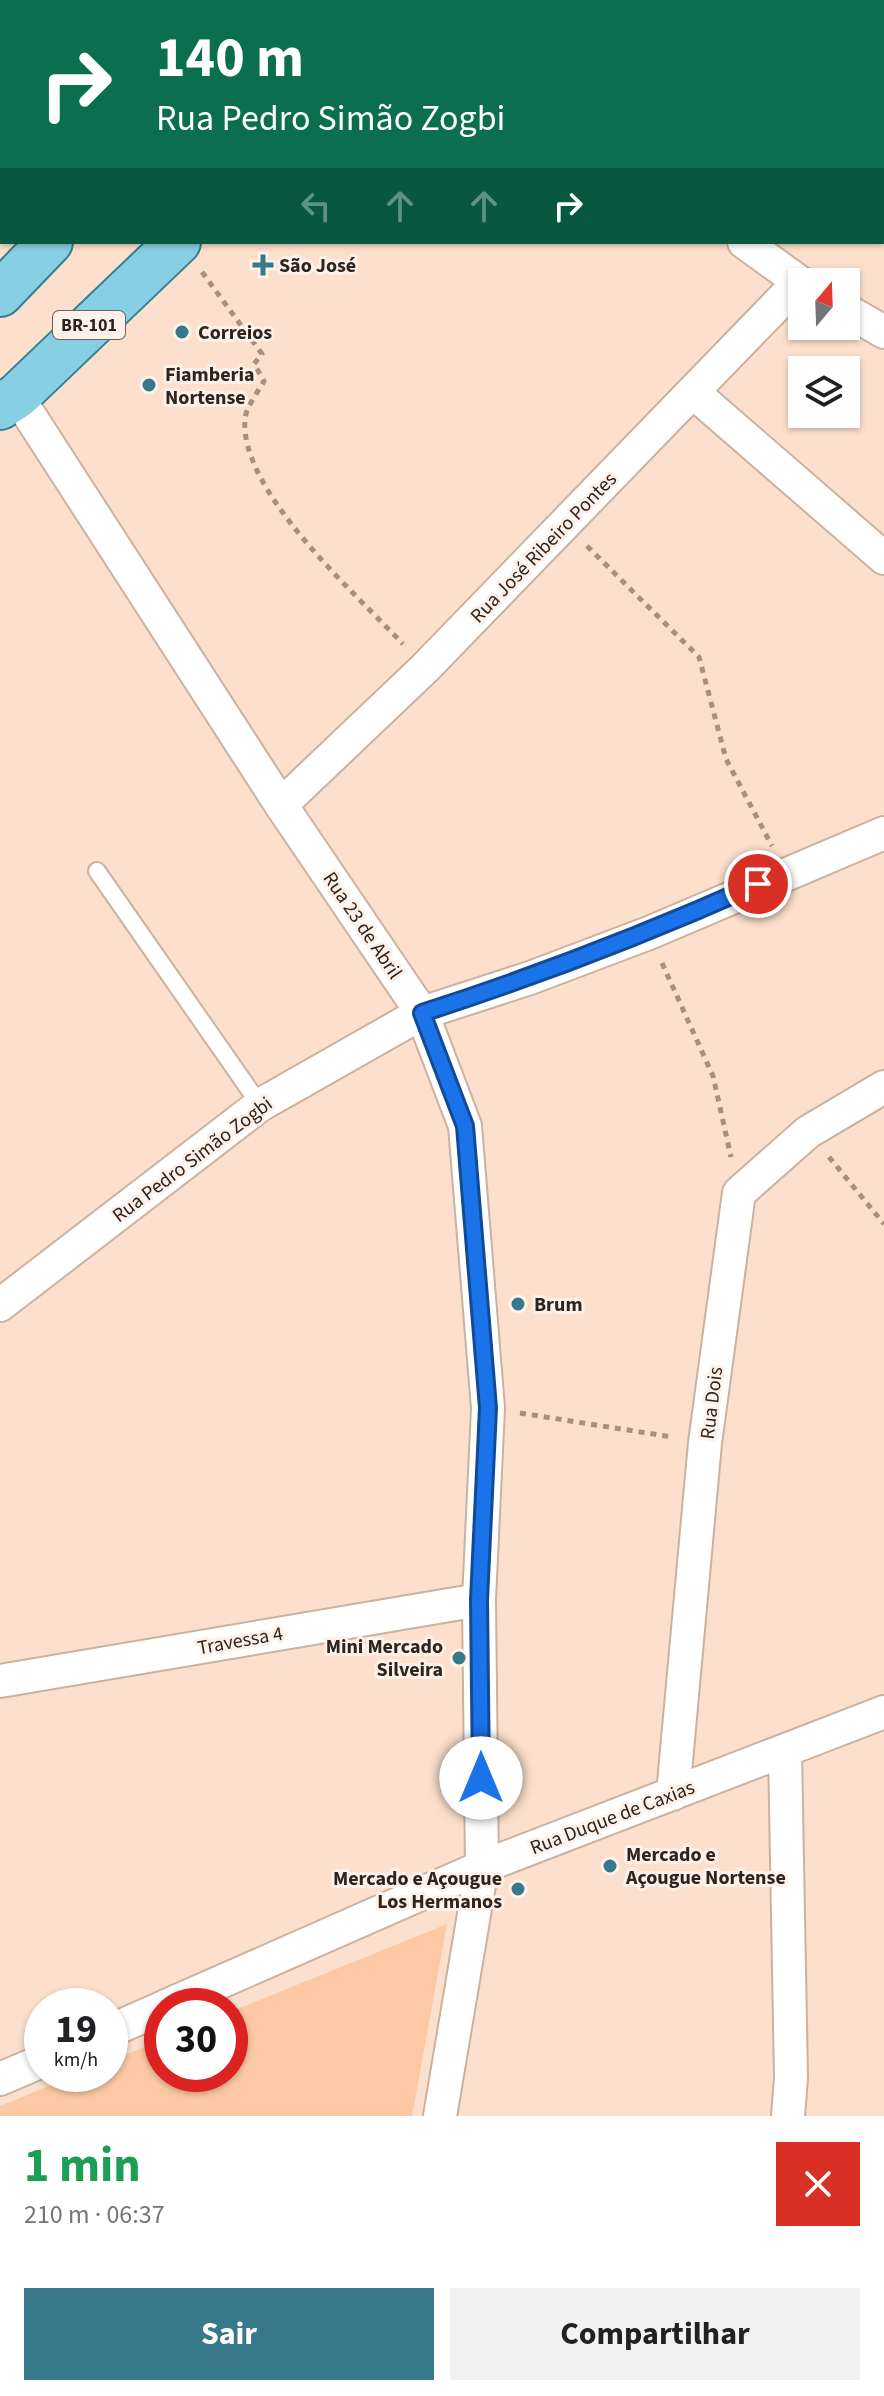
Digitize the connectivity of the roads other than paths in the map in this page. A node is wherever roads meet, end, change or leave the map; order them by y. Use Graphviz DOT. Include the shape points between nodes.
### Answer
graph roads {
  1 [pos="48,244"];
  2 [pos="747,244"];
  3 [pos="188,254"];
  4 [pos="132,256"];
  5 [pos="788,274"];
  6 [pos="0,294"];
  7 [pos="788,296"];
  8 [pos="860,318"];
  9 [pos="884,332"];
  10 [pos="694,393"];
  11 [pos="8,401"];
  12 [pos="884,558"];
  13 [pos="281,805"];
  14 [pos="884,833"];
  15 [pos="97,871"];
  16 [pos="422,1013"];
  17 [pos="884,1087"];
  18 [pos="260,1105"];
  19 [pos="0,1305"];
  20 [pos="479,1600"];
  21 [pos="0,1681"];
  22 [pos="884,1712"];
  23 [pos="785,1751"];
  24 [pos="673,1794"];
  25 [pos="482,1867"];
  26 [pos="207,1988"];
  27 [pos="24,2069"];
  28 [pos="0,2079"];
  29 [pos="440,2116"];
  30 [pos="788,2116"];
  1 -- 6 [label="main road"];
  2 -- 5 [label="street"];
  3 -- 4 [label="main road, BR-101"];
  4 -- 11 [label="main road, BR-101"];
  7 -- 10 [label="street, Rua José Ribeiro Pontes"];
  8 -- 9 [label="street"];
  10 -- 12 [label="street"];
  10 -- 13 [label="street, Rua José Ribeiro Pontes" via="425,668"];
  11 -- 13 [label="street, Rua 23 de Abril"];
  13 -- 16 [label="street, Rua 23 de Abril"];
  14 -- 16 [label="street, Rua Pedro Simão Zogbi" via="649,933"];
  15 -- 18 [label="lane"];
  16 -- 18 [label="street, Rua Pedro Simão Zogbi"];
  16 -- 20 [label="street, Rua 23 de Abril" via="465,1126 488,1408"];
  17 -- 24 [label="street, Rua Dois" via="808,1132 739,1193 705,1443"];
  18 -- 19 [label="street, Rua Pedro Simão Zogbi"];
  20 -- 21 [label="street, Travessa 4"];
  20 -- 25 [label="street, Rua 23 de Abril"];
  22 -- 23 [label="street, Rua Duque de Caxias"];
  23 -- 24 [label="street, Rua Duque de Caxias"];
  23 -- 30 [label="street"];
  24 -- 25 [label="street, Rua Duque de Caxias"];
  25 -- 26 [label="street, Rua Duque de Caxias"];
  25 -- 29 [label="street, Rua 23 de Abril"];
  27 -- 28 [label="street"];
}
